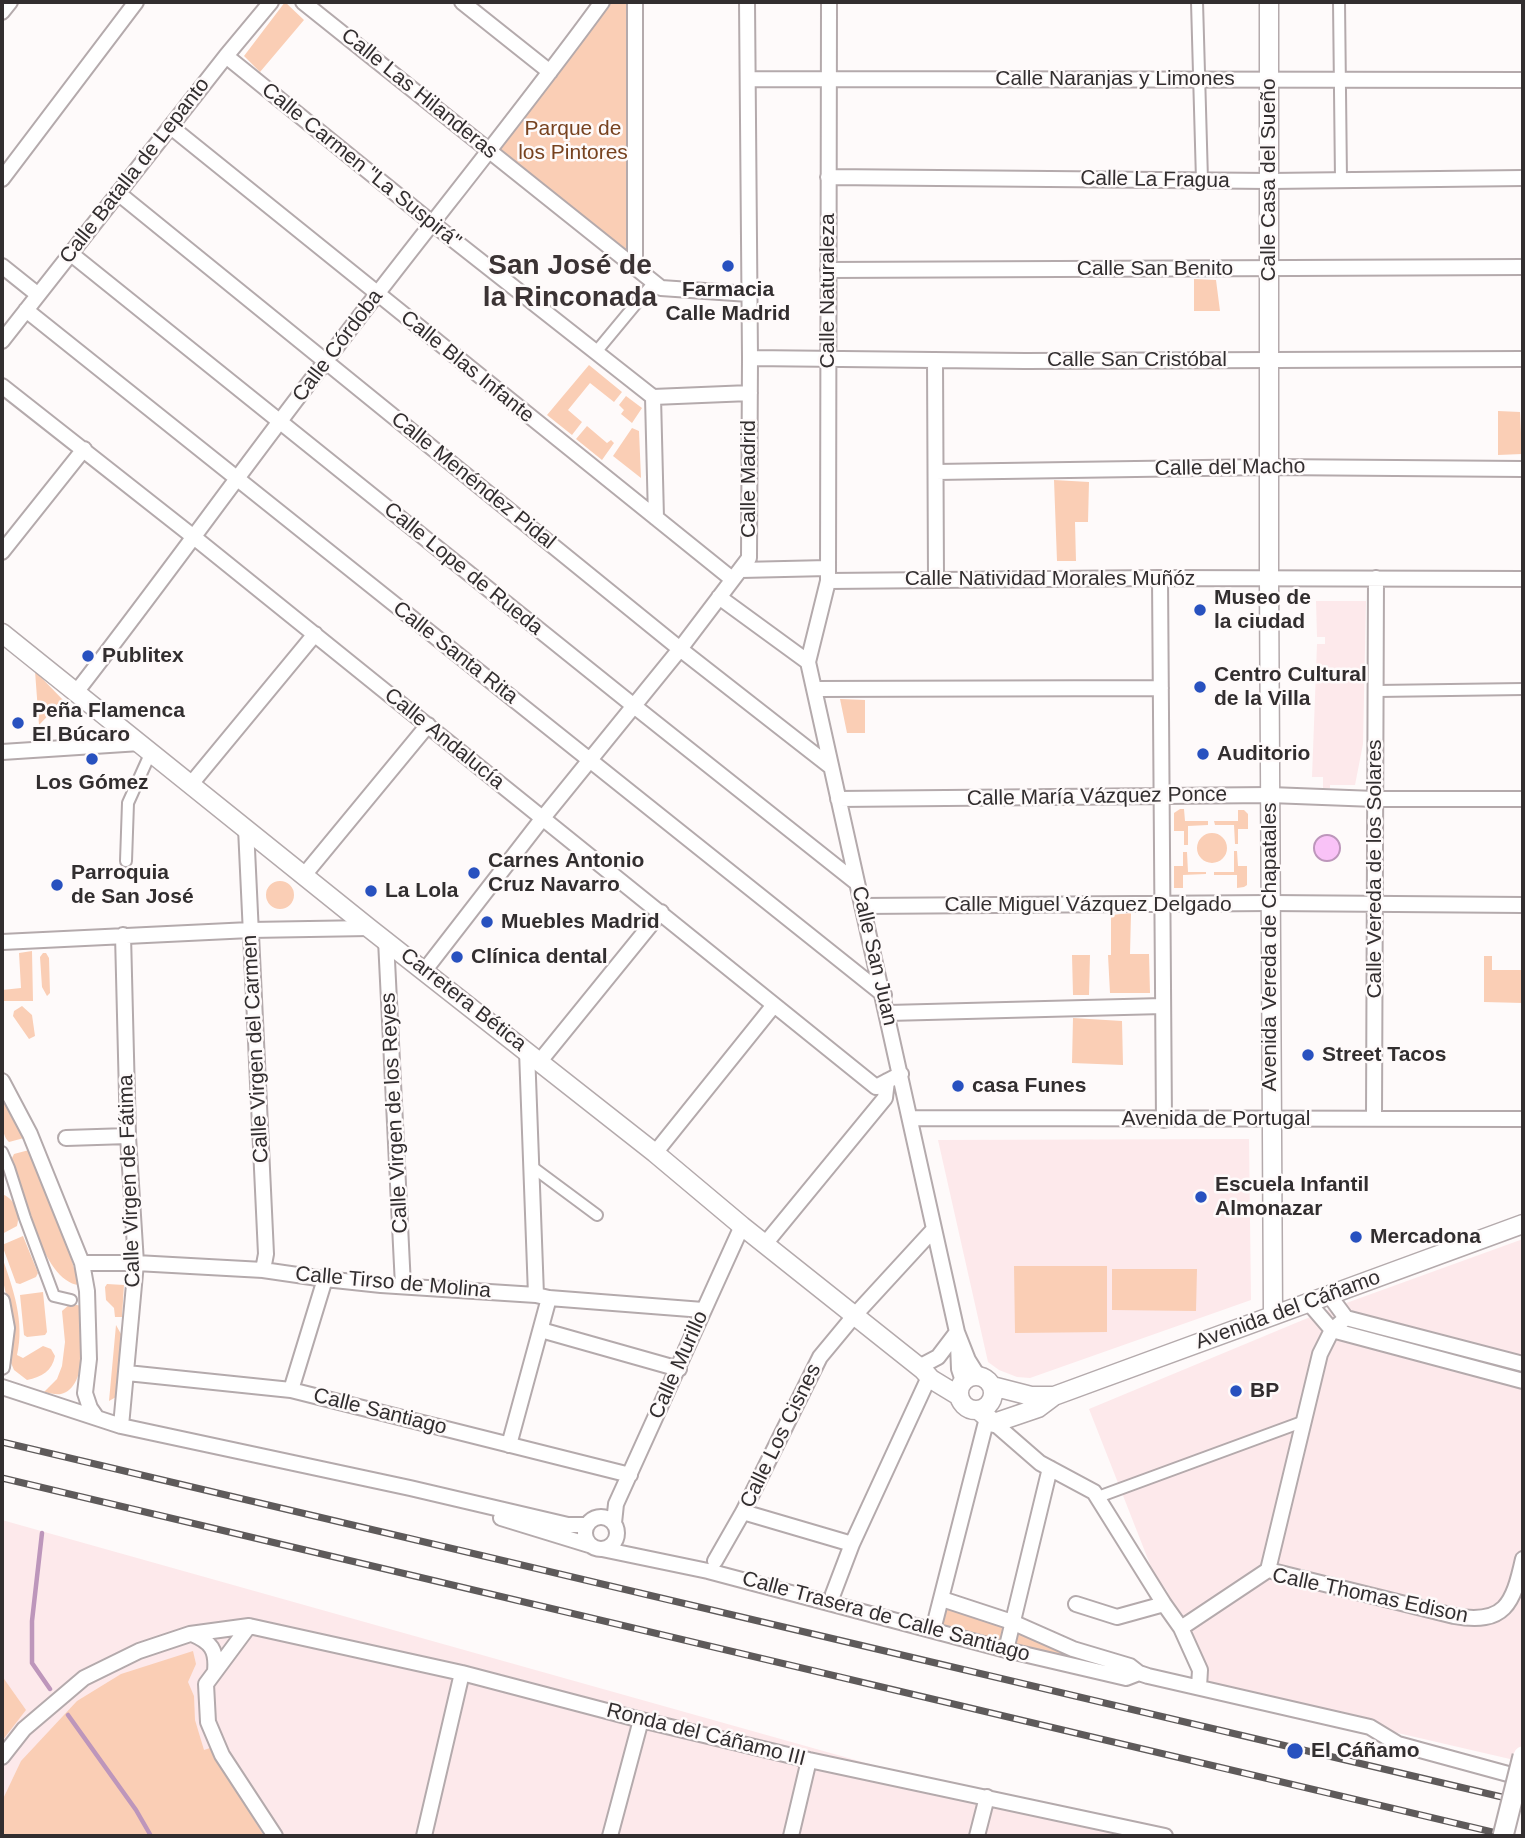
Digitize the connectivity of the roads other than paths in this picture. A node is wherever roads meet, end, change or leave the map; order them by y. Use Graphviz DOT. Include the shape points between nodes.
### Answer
graph roads {
  1 [pos="10,2"];
  2 [pos="136,2"];
  3 [pos="271,2"];
  4 [pos="303,2"];
  5 [pos="461,2"];
  6 [pos="602,2"];
  7 [pos="635,2"];
  8 [pos="747,2"];
  9 [pos="829,2"];
  10 [pos="1197,2"];
  11 [pos="1269,2"];
  12 [pos="1339,2"];
  13 [pos="2,12"];
  14 [pos="226,56"];
  15 [pos="551,72"];
  16 [pos="829,78"];
  17 [pos="748,79"];
  18 [pos="1199,79"];
  19 [pos="1268,80"];
  20 [pos="1340,80"];
  21 [pos="1523,80"];
  22 [pos="171,127"];
  23 [pos="490,150"];
  24 [pos="828,177"];
  25 [pos="1523,178"];
  26 [pos="2,179"];
  27 [pos="1202,180"];
  28 [pos="1340,180"];
  29 [pos="1270,181"];
  30 [pos="118,192"];
  31 [pos="432,223"];
  32 [pos="70,253"];
  33 [pos="2,265"];
  34 [pos="1523,267"];
  35 [pos="635,268"];
  36 [pos="1269,268"];
  37 [pos="828,270"];
  38 [pos="654,282"];
  39 [pos="37,294"];
  40 [pos="749,294"];
  41 [pos="377,295"];
  42 [pos="26,310"];
  43 [pos="2,341"];
  44 [pos="596,352"];
  45 [pos="750,358"];
  46 [pos="828,359"];
  47 [pos="1270,359"];
  48 [pos="1523,359"];
  49 [pos="935,360"];
  50 [pos="325,361"];
  51 [pos="2,386"];
  52 [pos="750,393"];
  53 [pos="653,397"];
  54 [pos="280,421"];
  55 [pos="84,449"];
  56 [pos="1269,467"];
  57 [pos="1523,469"];
  58 [pos="936,472"];
  59 [pos="236,479"];
  60 [pos="656,518"];
  61 [pos="195,538"];
  62 [pos="2,552"];
  63 [pos="737,575"];
  64 [pos="828,575"];
  65 [pos="1160,578"];
  66 [pos="1376,578"];
  67 [pos="936,579"];
  68 [pos="1523,579"];
  69 [pos="1269,580"];
  70 [pos="719,597"];
  71 [pos="2,633"];
  72 [pos="315,635"];
  73 [pos="680,649"];
  74 [pos="808,662"];
  75 [pos="1161,688"];
  76 [pos="815,689"];
  77 [pos="1523,689"];
  78 [pos="77,691"];
  79 [pos="1377,691"];
  80 [pos="634,706"];
  81 [pos="428,725"];
  82 [pos="146,748"];
  83 [pos="2,752"];
  84 [pos="590,760"];
  85 [pos="831,767"];
  86 [pos="191,784"];
  87 [pos="1270,795"];
  88 [pos="1162,798"];
  89 [pos="838,799"];
  90 [pos="1375,799"];
  91 [pos="1523,799"];
  92 [pos="542,819"];
  93 [pos="246,828"];
  94 [pos="126,861"];
  95 [pos="305,874"];
  96 [pos="857,883"];
  97 [pos="340,903"];
  98 [pos="1270,903"];
  99 [pos="1163,905"];
  100 [pos="1374,905"];
  101 [pos="1523,905"];
  102 [pos="862,906"];
  103 [pos="661,912"];
  104 [pos="330,928"];
  105 [pos="369,928"];
  106 [pos="250,930"];
  107 [pos="123,935"];
  108 [pos="386,940"];
  109 [pos="2,942"];
  110 [pos="425,970"];
  111 [pos="884,995"];
  112 [pos="774,1005"];
  113 [pos="1163,1006"];
  114 [pos="888,1013"];
  115 [pos="534,1056"];
  116 [pos="901,1074"];
  117 [pos="887,1081"];
  118 [pos="3,1086"];
  119 [pos="910,1118"];
  120 [pos="1271,1118"];
  121 [pos="1374,1118"];
  122 [pos="1164,1119"];
  123 [pos="1523,1119"];
  124 [pos="128,1136"];
  125 [pos="65,1138"];
  126 [pos="2,1152"];
  127 [pos="655,1153"];
  128 [pos="531,1167"];
  129 [pos="597,1215"];
  130 [pos="1523,1224"];
  131 [pos="743,1226"];
  132 [pos="934,1229"];
  133 [pos="765,1244"];
  134 [pos="82,1263"];
  135 [pos="136,1263"];
  136 [pos="263,1269"];
  137 [pos="325,1279"];
  138 [pos="403,1286"];
  139 [pos="1329,1295"];
  140 [pos="543,1297"];
  141 [pos="71,1300"];
  142 [pos="2,1301"];
  143 [pos="1308,1302"];
  144 [pos="703,1310"];
  145 [pos="1273,1315"];
  146 [pos="854,1316"];
  147 [pos="1346,1318"];
  148 [pos="541,1330"];
  149 [pos="1332,1330"];
  150 [pos="957,1332"];
  151 [pos="1523,1364"];
  152 [pos="2,1369"];
  153 [pos="679,1369"];
  154 [pos="924,1371"];
  155 [pos="127,1373"];
  156 [pos="85,1377"];
  157 [pos="1523,1381"];
  158 [pos="971,1384"];
  159 [pos="2,1387"];
  160 [pos="291,1390"];
  161 [pos="1054,1396"];
  162 [pos="32,1397"];
  163 [pos="62,1407"];
  164 [pos="986,1417"];
  165 [pos="97,1418"];
  166 [pos="1302,1422"];
  167 [pos="121,1426"];
  168 [pos="509,1445"];
  169 [pos="1050,1468"];
  170 [pos="630,1475"];
  171 [pos="410,1488"];
  172 [pos="1098,1497"];
  173 [pos="743,1512"];
  174 [pos="586,1525"];
  175 [pos="611,1526"];
  176 [pos="852,1544"];
  177 [pos="596,1547"];
  178 [pos="632,1554"];
  179 [pos="1523,1559"];
  180 [pos="715,1561"];
  181 [pos="1268,1570"];
  182 [pos="833,1594"];
  183 [pos="943,1599"];
  184 [pos="1076,1604"];
  185 [pos="1164,1604"];
  186 [pos="1012,1622"];
  187 [pos="249,1626"];
  188 [pos="1181,1628"];
  189 [pos="933,1630"];
  190 [pos="190,1634"];
  191 [pos="1006,1650"];
  192 [pos="215,1672"];
  193 [pos="462,1673"];
  194 [pos="1139,1674"];
  195 [pos="1199,1687"];
  196 [pos="641,1720"];
  197 [pos="1523,1756"];
  198 [pos="2,1757"];
  199 [pos="809,1760"];
  200 [pos="1508,1774"];
  201 [pos="987,1797"];
  202 [pos="1523,1809"];
  203 [pos="275,1836"];
  204 [pos="424,1836"];
  205 [pos="610,1836"];
  206 [pos="790,1836"];
  207 [pos="977,1836"];
  208 [pos="1165,1836"];
  209 [pos="1503,1836"];
  210 [pos="1517,1836"];
  1 -- 13 [label="street"];
  2 -- 26 [label="street"];
  3 -- 14 [label="street, Calle Batalla de Lepanto"];
  4 -- 23 [label="street, Calle Las Hilanderas"];
  5 -- 15 [label="street"];
  6 -- 15 [label="street, Calle Córdoba"];
  7 -- 35 [label="street"];
  8 -- 17 [label="street, Calle Madrid"];
  9 -- 16 [label="street, Calle Naturaleza"];
  10 -- 18 [label="street"];
  11 -- 19 [label="street, Calle Casa del Sueño"];
  12 -- 20 [label="street"];
  14 -- 22 [label="street, Calle Batalla de Lepanto"];
  14 -- 31 [label="street, Calle Carmen \"La Suspirá\""];
  15 -- 23 [label="street, Calle Córdoba"];
  16 -- 17 [label="street, Calle Naranjas y Limones"];
  16 -- 18 [label="street, Calle Naranjas y Limones"];
  16 -- 24 [label="street, Calle Naturaleza"];
  17 -- 40 [label="street, Calle Madrid"];
  18 -- 19 [label="street, Calle Naranjas y Limones"];
  18 -- 27 [label="street"];
  19 -- 20 [label="street, Calle Naranjas y Limones"];
  19 -- 29 [label="street, Calle Casa del Sueño"];
  20 -- 21 [label="street, Calle Naranjas y Limones"];
  20 -- 28 [label="street"];
  22 -- 30 [label="street, Calle Batalla de Lepanto"];
  22 -- 41 [label="street, Calle Blas Infante"];
  23 -- 31 [label="street, Calle Córdoba"];
  23 -- 35 [label="street, Calle Las Hilanderas"];
  24 -- 27 [label="street, Calle La Fragua"];
  24 -- 37 [label="street, Calle Naturaleza"];
  25 -- 28 [label="street, Calle La Fragua"];
  27 -- 29 [label="street, Calle La Fragua"];
  28 -- 29 [label="street, Calle La Fragua"];
  29 -- 36 [label="street, Calle Casa del Sueño"];
  30 -- 32 [label="street, Calle Batalla de Lepanto"];
  30 -- 50 [label="street, Calle Menéndez Pidal"];
  31 -- 41 [label="street, Calle Córdoba"];
  31 -- 44 [label="street, Calle Carmen \"La Suspirá\""];
  32 -- 39 [label="street, Calle Batalla de Lepanto"];
  32 -- 54 [label="street, Calle Lope de Rueda"];
  33 -- 39 [label="street"];
  34 -- 36 [label="street, Calle San Benito"];
  35 -- 38 [label="street, Calle Las Hilanderas"];
  36 -- 37 [label="street, Calle San Benito"];
  36 -- 47 [label="street, Calle Casa del Sueño"];
  37 -- 46 [label="street, Calle Naturaleza"];
  38 -- 40 [label="street, Calle Las Hilanderas" via="662,288"];
  38 -- 44 [label="street"];
  39 -- 42 [label="street, Calle Batalla de Lepanto"];
  40 -- 45 [label="street, Calle Madrid"];
  41 -- 50 [label="street, Calle Córdoba"];
  41 -- 60 [label="street, Calle Blas Infante"];
  42 -- 43 [label="street, Calle Batalla de Lepanto"];
  42 -- 59 [label="street, Calle Santa Rita"];
  44 -- 53 [label="street, Calle Carmen \"La Suspirá\""];
  45 -- 46 [label="street, Calle San Cristóbal"];
  45 -- 52 [label="street, Calle Madrid"];
  46 -- 49 [label="street, Calle San Cristóbal"];
  46 -- 64 [label="street, Calle Naturaleza"];
  47 -- 48 [label="street, Calle San Cristóbal"];
  47 -- 49 [label="street, Calle San Cristóbal"];
  47 -- 56 [label="street, Calle Casa del Sueño"];
  49 -- 58 [label="street"];
  50 -- 54 [label="street, Calle Córdoba"];
  50 -- 73 [label="street, Calle Menéndez Pidal"];
  51 -- 55 [label="street, Calle Andalucía"];
  52 -- 53 [label="street"];
  52 -- 63 [label="street, Calle Madrid" via="749,558"];
  53 -- 60 [label="street"];
  54 -- 59 [label="street, Calle Córdoba"];
  54 -- 80 [label="street, Calle Lope de Rueda"];
  55 -- 61 [label="street, Calle Andalucía"];
  55 -- 62 [label="street"];
  56 -- 57 [label="street, Calle del Macho"];
  56 -- 58 [label="street, Calle del Macho"];
  56 -- 69 [label="street, Avenida Vereda de Chapatales"];
  58 -- 67 [label="street"];
  59 -- 61 [label="street, Calle Córdoba"];
  59 -- 84 [label="street, Calle Santa Rita"];
  60 -- 63 [label="street, Calle Blas Infante"];
  61 -- 72 [label="street, Calle Andalucía"];
  61 -- 78 [label="street, Calle Córdoba"];
  63 -- 64 [label="street, Calle Natividad Morales Muñóz"];
  63 -- 70 [label="street, Calle Madrid"];
  64 -- 67 [label="street, Calle Natividad Morales Muñóz"];
  64 -- 74 [label="street, Calle San Juan"];
  65 -- 67 [label="street, Calle Natividad Morales Muñóz"];
  65 -- 69 [label="street, Calle Natividad Morales Muñóz"];
  65 -- 75 [label="street"];
  66 -- 68 [label="street, Calle Natividad Morales Muñóz"];
  66 -- 69 [label="street, Calle Natividad Morales Muñóz"];
  66 -- 79 [label="street, Calle Vereda de los Solares"];
  69 -- 87 [label="street, Avenida Vereda de Chapatales"];
  70 -- 73 [label="street, Calle Madrid"];
  70 -- 74 [label="street"];
  71 -- 78 [label="street, Carretera Bética"];
  72 -- 81 [label="street, Calle Andalucía"];
  72 -- 86 [label="street"];
  73 -- 80 [label="street, Calle Madrid"];
  73 -- 85 [label="street, Calle Menéndez Pidal"];
  74 -- 76 [label="street, Calle San Juan"];
  75 -- 76 [label="street"];
  75 -- 88 [label="street"];
  76 -- 85 [label="street, Calle San Juan"];
  77 -- 79 [label="street"];
  78 -- 82 [label="street, Carretera Bética"];
  79 -- 90 [label="street, Calle Vereda de los Solares"];
  80 -- 84 [label="street, Calle Madrid"];
  80 -- 96 [label="street, Calle Lope de Rueda"];
  81 -- 92 [label="street, Calle Andalucía"];
  81 -- 95 [label="street"];
  82 -- 83 [label="street"];
  82 -- 86 [label="street, Carretera Bética"];
  82 -- 94 [label="street" via="128,803"];
  84 -- 92 [label="street, Calle Madrid"];
  84 -- 111 [label="street, Calle Santa Rita"];
  85 -- 89 [label="street, Calle San Juan"];
  86 -- 93 [label="street, Carretera Bética"];
  87 -- 88 [label="street, Calle María Vázquez Ponce"];
  87 -- 90 [label="street, Calle María Vázquez Ponce"];
  87 -- 98 [label="street, Avenida Vereda de Chapatales"];
  88 -- 89 [label="street, Calle María Vázquez Ponce"];
  88 -- 99 [label="street"];
  89 -- 96 [label="street, Calle San Juan"];
  90 -- 91 [label="street, Calle María Vázquez Ponce"];
  90 -- 100 [label="street, Calle Vereda de los Solares"];
  92 -- 103 [label="street, Calle Andalucía"];
  92 -- 110 [label="street, Calle Madrid"];
  93 -- 95 [label="street, Carretera Bética"];
  93 -- 106 [label="street, Calle Virgen del Carmen"];
  95 -- 97 [label="street, Carretera Bética"];
  96 -- 102 [label="street, Calle San Juan"];
  97 -- 104 [label="street"];
  97 -- 105 [label="street, Carretera Bética"];
  98 -- 99 [label="street, Calle Miguel Vázquez Delgado"];
  98 -- 100 [label="street, Calle Miguel Vázquez Delgado"];
  98 -- 120 [label="street, Avenida Vereda de Chapatales"];
  99 -- 102 [label="street, Calle Miguel Vázquez Delgado"];
  99 -- 113 [label="street"];
  100 -- 101 [label="street, Calle Miguel Vázquez Delgado"];
  100 -- 121 [label="street, Calle Vereda de los Solares"];
  102 -- 111 [label="street, Calle San Juan"];
  103 -- 112 [label="street, Calle Andalucía"];
  103 -- 115 [label="street"];
  104 -- 105 [label="street"];
  104 -- 106 [label="street"];
  105 -- 108 [label="street, Carretera Bética"];
  106 -- 107 [label="street"];
  106 -- 136 [label="street, Calle Virgen del Carmen" via="266,1254"];
  107 -- 109 [label="street"];
  107 -- 124 [label="street, Calle Virgen de Fátima"];
  108 -- 110 [label="street, Carretera Bética"];
  108 -- 138 [label="street, Calle Virgen de los Reyes"];
  110 -- 115 [label="street, Carretera Bética"];
  111 -- 114 [label="street, Calle San Juan"];
  112 -- 117 [label="street, Calle Andalucía" via="876,1087"];
  112 -- 127 [label="street"];
  113 -- 114 [label="street"];
  113 -- 122 [label="street"];
  114 -- 116 [label="street, Calle San Juan"];
  115 -- 127 [label="street, Carretera Bética"];
  115 -- 128 [label="street"];
  116 -- 117 [label="street"];
  116 -- 119 [label="street, Calle San Juan"];
  117 -- 133 [label="street" via="885,1098"];
  118 -- 134 [label="street" via="30,1134"];
  119 -- 122 [label="street, Avenida de Portugal"];
  119 -- 132 [label="street, Calle San Juan"];
  120 -- 121 [label="street, Avenida de Portugal"];
  120 -- 122 [label="street, Avenida de Portugal"];
  120 -- 145 [label="street, Avenida Vereda de Chapatales"];
  121 -- 123 [label="street, Avenida de Portugal"];
  124 -- 125 [label="street"];
  124 -- 135 [label="street, Calle Virgen de Fátima"];
  126 -- 141 [label="street" via="54,1296"];
  127 -- 131 [label="street, Carretera Bética"];
  128 -- 129 [label="street"];
  128 -- 140 [label="street"];
  130 -- 139 [label="street, Avenida del Cáñamo"];
  131 -- 133 [label="street, Carretera Bética"];
  131 -- 144 [label="street, Calle Murillo"];
  132 -- 146 [label="street, Calle Los Cisnes"];
  132 -- 150 [label="street, Calle San Juan"];
  133 -- 146 [label="street, Carretera Bética"];
  134 -- 135 [label="street, Calle Tirso de Molina"];
  134 -- 156 [label="street" via="88,1317"];
  135 -- 136 [label="street, Calle Tirso de Molina"];
  135 -- 155 [label="street, Calle Virgen de Fátima"];
  136 -- 137 [label="street, Calle Tirso de Molina"];
  137 -- 138 [label="street, Calle Tirso de Molina"];
  137 -- 160 [label="street"];
  138 -- 140 [label="street, Calle Tirso de Molina"];
  139 -- 143 [label="street, Avenida del Cáñamo"];
  139 -- 147 [label="street"];
  140 -- 144 [label="street, Calle Tirso de Molina"];
  140 -- 148 [label="street"];
  142 -- 152 [label="street" via="7,1328"];
  143 -- 145 [label="street, Avenida del Cáñamo"];
  143 -- 149 [label="street"];
  144 -- 153 [label="street, Calle Murillo"];
  145 -- 161 [label="street, Avenida del Cáñamo"];
  146 -- 154 [label="street, Carretera Bética"];
  146 -- 173 [label="street, Calle Los Cisnes" via="820,1357"];
  147 -- 149 [label="street"];
  147 -- 151 [label="street"];
  148 -- 153 [label="street"];
  148 -- 168 [label="street"];
  149 -- 157 [label="street"];
  149 -- 166 [label="street" via="1320,1354"];
  150 -- 154 [label="street"];
  150 -- 158 [label="street, Calle San Juan"];
  152 -- 162 [label="street" via="15,1386"];
  153 -- 170 [label="street, Calle Murillo"];
  154 -- 158 [label="street, Carretera Bética"];
  154 -- 176 [label="street"];
  155 -- 160 [label="street, Calle Santiago"];
  155 -- 167 [label="street, Calle Virgen de Fátima"];
  156 -- 163 [label="street"];
  156 -- 165 [label="street" via="85,1393"];
  158 -- 161 [label="street, Avenida del Cáñamo"];
  158 -- 164 [label="street" via="992,1400"];
  158 -- 164 [label="street" via="963,1405"];
  159 -- 162 [label="street, Calle Trasera de Calle Santiago"];
  160 -- 168 [label="street, Calle Santiago"];
  161 -- 164 [label="street, Avenida del Cáñamo" via="1038,1408"];
  162 -- 163 [label="street, Calle Trasera de Calle Santiago"];
  163 -- 165 [label="street, Calle Trasera de Calle Santiago"];
  164 -- 169 [label="street"];
  164 -- 183 [label="street"];
  165 -- 167 [label="street, Calle Trasera de Calle Santiago"];
  166 -- 172 [label="street"];
  166 -- 181 [label="street"];
  167 -- 171 [label="street, Calle Trasera de Calle Santiago"];
  168 -- 170 [label="street, Calle Santiago"];
  169 -- 172 [label="street"];
  169 -- 186 [label="street"];
  170 -- 175 [label="street, Calle Murillo"];
  171 -- 174 [label="street, Calle Trasera de Calle Santiago" via="568,1525"];
  171 -- 177 [label="street, Calle Trasera de Calle Santiago"];
  172 -- 185 [label="street"];
  173 -- 176 [label="street"];
  173 -- 180 [label="street, Calle Los Cisnes"];
  174 -- 175 [label="street" via="593,1518"];
  174 -- 177 [label="street" via="584,1536"];
  175 -- 177 [label="street" via="611,1545"];
  175 -- 178 [label="street"];
  176 -- 182 [label="street"];
  177 -- 178 [label="street, Calle Trasera de Calle Santiago"];
  178 -- 189 [label="street, Calle Trasera de Calle Santiago"];
  179 -- 181 [label="street, Calle Thomas Edison" via="1513,1596 1492,1617 1481,1619"];
  181 -- 188 [label="street, Calle Thomas Edison"];
  183 -- 186 [label="street, Calle Trasera de Calle Santiago"];
  183 -- 189 [label="street"];
  184 -- 185 [label="street" via="1117,1617"];
  185 -- 188 [label="street"];
  186 -- 191 [label="street"];
  186 -- 194 [label="street, Calle Trasera de Calle Santiago" via="1073,1649 1130,1666"];
  187 -- 190 [label="street, Ronda del Cáñamo III"];
  187 -- 192 [label="street"];
  187 -- 193 [label="street, Ronda del Cáñamo III"];
  188 -- 195 [label="street" via="1200,1670"];
  189 -- 191 [label="street, Calle Trasera de Calle Santiago"];
  190 -- 192 [label="street" via="213,1648"];
  190 -- 198 [label="street, Ronda del Cáñamo III" via="139,1651 84,1678 24,1729"];
  191 -- 194 [label="street, Calle Trasera de Calle Santiago" via="1126,1678"];
  192 -- 203 [label="street" via="206,1685 208,1722 222,1755"];
  193 -- 196 [label="street, Ronda del Cáñamo III"];
  193 -- 204 [label="street"];
  194 -- 195 [label="street, Calle Trasera de Calle Santiago"];
  195 -- 200 [label="street, Calle Trasera de Calle Santiago" via="1370,1727 1398,1744"];
  196 -- 199 [label="street, Ronda del Cáñamo III"];
  196 -- 205 [label="street"];
  197 -- 209 [label="main road, bridge"];
  199 -- 201 [label="street, Ronda del Cáñamo III"];
  199 -- 206 [label="street"];
  201 -- 207 [label="street"];
  201 -- 208 [label="street, Ronda del Cáñamo III"];
  202 -- 210 [label="main road"];
}
